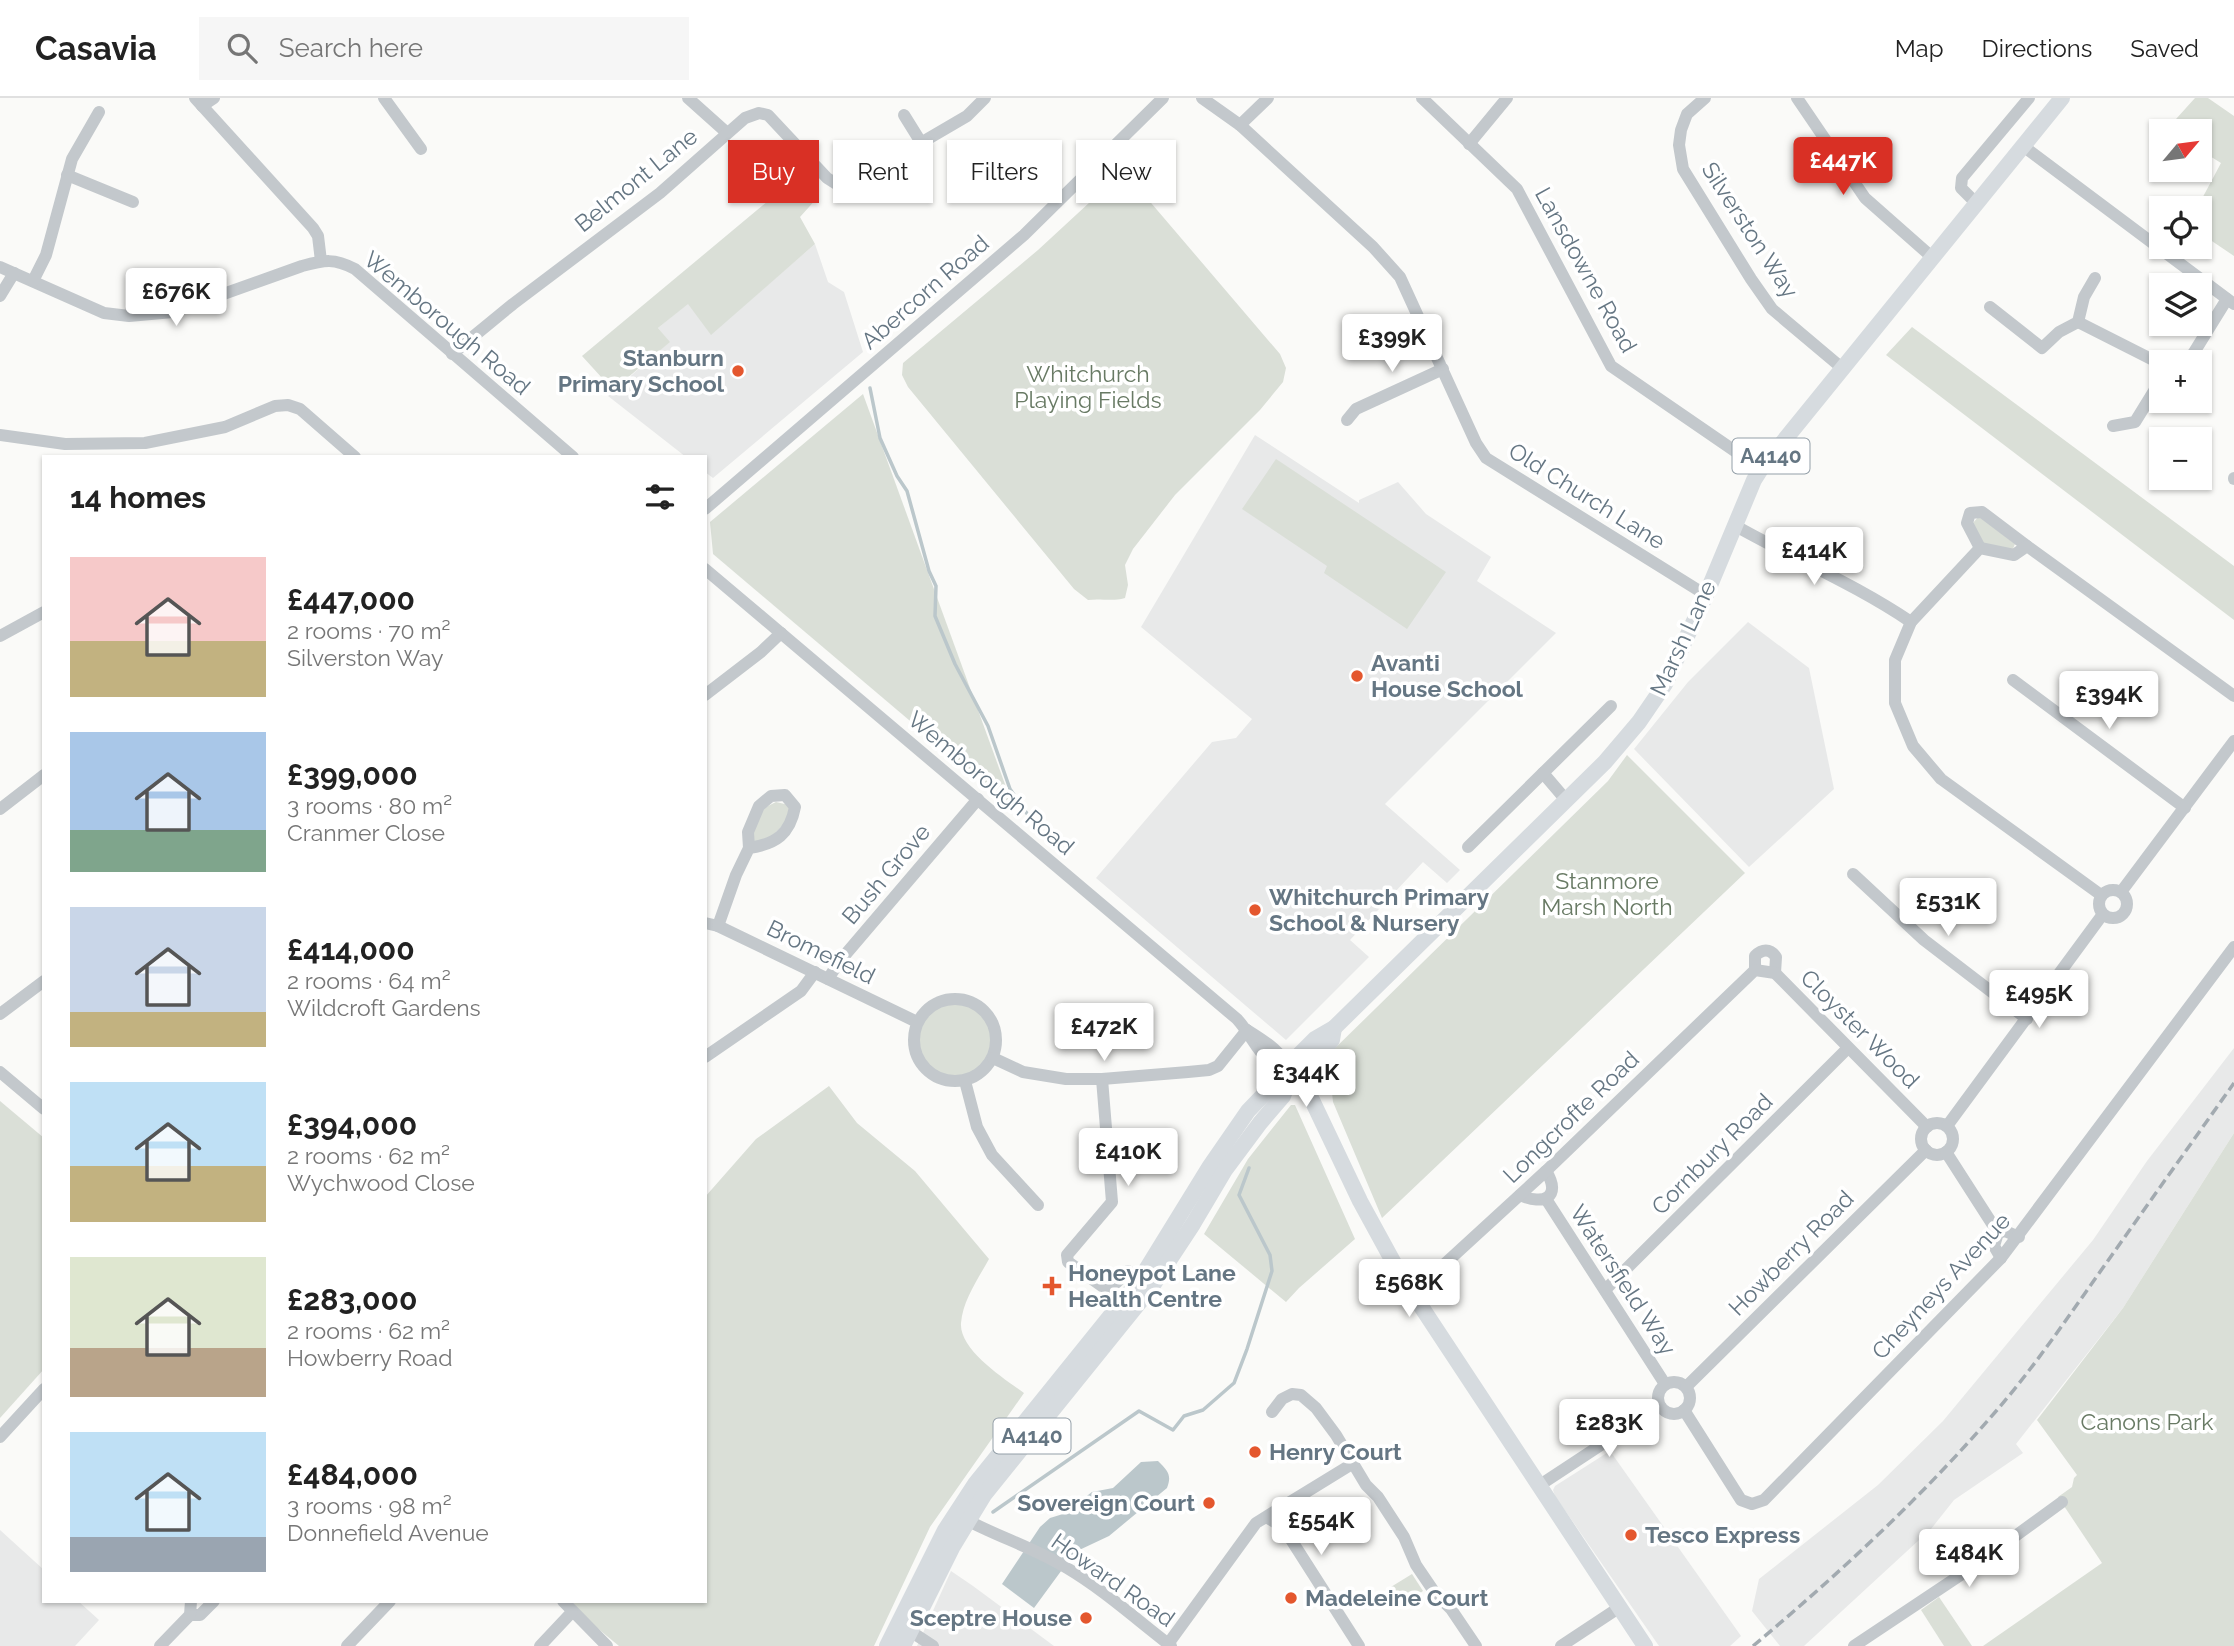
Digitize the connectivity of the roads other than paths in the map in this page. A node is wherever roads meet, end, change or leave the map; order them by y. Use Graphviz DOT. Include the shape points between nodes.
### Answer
graph roads {
  1 [pos="214,98"];
  2 [pos="384,98"];
  3 [pos="688,98"];
  4 [pos="985,98"];
  5 [pos="1163,98"];
  6 [pos="1202,98"];
  7 [pos="1268,98"];
  8 [pos="1422,98"];
  9 [pos="1507,98"];
  10 [pos="1705,98"];
  11 [pos="1797,98"];
  12 [pos="2029,98"];
  13 [pos="2062,98"];
  14 [pos="199,102"];
  15 [pos="99,111"];
  16 [pos="904,115"];
  17 [pos="1240,125"];
  18 [pos="726,132"];
  19 [pos="920,140"];
  20 [pos="928,140"];
  21 [pos="1469,144"];
  22 [pos="2023,146"];
  23 [pos="421,149"];
  24 [pos="67,174"];
  25 [pos="833,182"];
  26 [pos="133,202"];
  27 [pos="1977,204"];
  28 [pos="1933,258"];
  29 [pos="321,261"];
  30 [pos="0,267"];
  31 [pos="14,273"];
  32 [pos="2095,278"];
  33 [pos="33,281"];
  34 [pos="0,296"];
  35 [pos="2230,302"];
  36 [pos="1990,307"];
  37 [pos="2078,322"];
  38 [pos="2196,350"];
  39 [pos="452,354"];
  40 [pos="2149,358"];
  41 [pos="1842,368"];
  42 [pos="1443,369"];
  43 [pos="2149,399"];
  44 [pos="1347,420"];
  45 [pos="2113,426"];
  46 [pos="0,435"];
  47 [pos="353,455"];
  48 [pos="571,455"];
  49 [pos="1761,469"];
  50 [pos="707,507"];
  51 [pos="1734,525"];
  52 [pos="2027,546"];
  53 [pos="1980,548"];
  54 [pos="707,571"];
  55 [pos="1706,595"];
  56 [pos="42,612"];
  57 [pos="1911,622"];
  58 [pos="781,633"];
  59 [pos="0,636"];
  60 [pos="2013,680"];
  61 [pos="707,693"];
  62 [pos="2234,696"];
  63 [pos="1611,706"];
  64 [pos="2234,741"];
  65 [pos="1543,773"];
  66 [pos="42,777"];
  67 [pos="978,799"];
  68 [pos="1566,800"];
  69 [pos="2185,808"];
  70 [pos="0,809"];
  71 [pos="1468,847"];
  72 [pos="749,848"];
  73 [pos="1853,874"];
  74 [pos="2121,892"];
  75 [pos="2101,895"];
  76 [pos="2103,914"];
  77 [pos="712,925"];
  78 [pos="2234,947"];
  79 [pos="1776,957"];
  80 [pos="1755,970"];
  81 [pos="815,972"];
  82 [pos="1775,973"];
  83 [pos="828,979"];
  84 [pos="42,982"];
  85 [pos="0,1014"];
  86 [pos="2027,1019"];
  87 [pos="917,1022"];
  88 [pos="1247,1030"];
  89 [pos="1848,1048"];
  90 [pos="707,1056"];
  91 [pos="993,1058"];
  92 [pos="0,1072"];
  93 [pos="1291,1073"];
  94 [pos="1102,1079"];
  95 [pos="965,1081"];
  96 [pos="42,1107"];
  97 [pos="1947,1126"];
  98 [pos="1927,1127"];
  99 [pos="1926,1150"];
  100 [pos="1946,1152"];
  101 [pos="1546,1171"];
  102 [pos="1520,1195"];
  103 [pos="1546,1199"];
  104 [pos="1038,1205"];
  105 [pos="1998,1233"];
  106 [pos="2019,1237"];
  107 [pos="2001,1258"];
  108 [pos="1128,1271"];
  109 [pos="1605,1290"];
  110 [pos="1413,1293"];
  111 [pos="1665,1384"];
  112 [pos="1686,1387"];
  113 [pos="42,1391"];
  114 [pos="1660,1406"];
  115 [pos="1684,1410"];
  116 [pos="1272,1412"];
  117 [pos="0,1437"];
  118 [pos="1352,1464"];
  119 [pos="1540,1485"];
  120 [pos="2062,1502"];
  121 [pos="961,1517"];
  122 [pos="1268,1518"];
  123 [pos="212,1603"];
  124 [pos="388,1603"];
  125 [pos="565,1603"];
  126 [pos="1620,1607"];
  127 [pos="190,1608"];
  128 [pos="572,1612"];
  129 [pos="904,1627"];
  130 [pos="1170,1645"];
  131 [pos="160,1646"];
  132 [pos="347,1646"];
  133 [pos="540,1646"];
  134 [pos="607,1646"];
  135 [pos="887,1646"];
  136 [pos="903,1646"];
  137 [pos="933,1646"];
  138 [pos="1359,1646"];
  139 [pos="1476,1646"];
  140 [pos="1561,1646"];
  141 [pos="1644,1646"];
  142 [pos="1854,1646"];
  1 -- 14 [label="street"];
  2 -- 23 [label="street"];
  3 -- 18 [label="street"];
  4 -- 20 [label="street, Belmont Lane" via="967,116"];
  5 -- 50 [label="street, Abercorn Road" via="1024,235"];
  6 -- 17 [label="street, Old Church Lane"];
  7 -- 17 [label="street"];
  8 -- 21 [label="street, Lansdowne Road"];
  9 -- 21 [label="street"];
  10 -- 41 [label="street, Silverston Way" via="1687,114 1681,131 1684,169 1772,309"];
  11 -- 28 [label="street" via="1865,198"];
  12 -- 27 [label="street" via="1962,178 1961,188"];
  13 -- 22 [label="main road, Marsh Lane / A4140"];
  14 -- 29 [label="street" via="313,228"];
  15 -- 24 [label="street"];
  16 -- 19 [label="street"];
  17 -- 42 [label="street, Old Church Lane" via="1400,277"];
  18 -- 25 [label="street, Belmont Lane" via="745,118 768,115"];
  18 -- 39 [label="street, Belmont Lane" via="660,192"];
  21 -- 49 [label="street, Lansdowne Road" via="1517,189 1611,366"];
  22 -- 27 [label="main road, Marsh Lane / A4140"];
  22 -- 35 [label="street"];
  24 -- 26 [label="street"];
  24 -- 33 [label="street" via="46,255"];
  27 -- 28 [label="main road, Marsh Lane / A4140"];
  28 -- 41 [label="main road, Marsh Lane / A4140"];
  29 -- 33 [label="street" via="173,312 152,315 104,313"];
  29 -- 39 [label="street, Wemborough Road" via="339,261 355,270"];
  30 -- 31 [label="street"];
  31 -- 33 [label="street"];
  31 -- 34 [label="street"];
  32 -- 37 [label="street" via="2084,296"];
  35 -- 38 [label="street"];
  36 -- 37 [label="street" via="2042,348"];
  37 -- 40 [label="street"];
  39 -- 48 [label="street, Wemborough Road"];
  41 -- 49 [label="main road, Marsh Lane / A4140"];
  42 -- 44 [label="street" via="1356,409"];
  42 -- 55 [label="street, Old Church Lane" via="1486,458"];
  43 -- 45 [label="street" via="2135,422"];
  46 -- 47 [label="street" via="65,444 145,443 225,427 288,405 300,409"];
  49 -- 51 [label="main road, Marsh Lane / A4140"];
  51 -- 55 [label="main road, Marsh Lane / A4140"];
  51 -- 57 [label="street" via="1876,598"];
  52 -- 53 [label="street" via="2014,555"];
  52 -- 53 [label="street" via="1982,512 1970,513 1967,523"];
  52 -- 62 [label="street"];
  53 -- 57 [label="street"];
  54 -- 58 [label="street, Wemborough Road"];
  55 -- 68 [label="main road, Marsh Lane / A4140" via="1655,700"];
  56 -- 59 [label="street"];
  57 -- 75 [label="street" via="1895,660 1895,704 1913,746 1941,779"];
  58 -- 61 [label="street"];
  58 -- 67 [label="street, Wemborough Road"];
  60 -- 69 [label="street"];
  63 -- 65 [label="street"];
  64 -- 69 [label="street"];
  65 -- 68 [label="street"];
  65 -- 71 [label="street"];
  66 -- 70 [label="street"];
  67 -- 83 [label="street, Bush Grove"];
  67 -- 88 [label="street, Wemborough Road"];
  68 -- 93 [label="main road, Marsh Lane / A4140" via="1334,1028 1315,1039 1299,1055"];
  69 -- 74 [label="street"];
  72 -- 72 [label="street" via="748,832 759,806 771,796 785,795 795,807 792,824 763,846"];
  72 -- 77 [label="street"];
  73 -- 86 [label="street" via="1924,940"];
  74 -- 75 [label="street" via="2108,890"];
  74 -- 76 [label="street" via="2127,904 2124,913 2116,917"];
  75 -- 76 [label="street"];
  76 -- 86 [label="street"];
  77 -- 81 [label="street, Bromefield"];
  78 -- 106 [label="street, Cheyneys Avenue"];
  79 -- 80 [label="street, Longcrofte Road" via="1759,952"];
  79 -- 82 [label="street, Cloyster Wood"];
  80 -- 82 [label="street"];
  80 -- 101 [label="street, Longcrofte Road"];
  81 -- 83 [label="street, Bromefield"];
  81 -- 90 [label="street" via="802,991"];
  82 -- 89 [label="street, Cloyster Wood"];
  83 -- 87 [label="street, Bromefield"];
  84 -- 85 [label="street"];
  86 -- 97 [label="street"];
  87 -- 91 [label="street" via="940,1001 959,998 977,1004 997,1034"];
  87 -- 95 [label="street" via="915,1052 926,1069 949,1082"];
  88 -- 93 [label="street, Wemborough Road" via="1286,1060"];
  88 -- 94 [label="street" via="1223,1061 1209,1070"];
  89 -- 98 [label="street, Cloyster Wood"];
  89 -- 109 [label="street, Cornbury Road"];
  91 -- 94 [label="street" via="1023,1072"];
  91 -- 95 [label="street" via="985,1070"];
  92 -- 96 [label="street"];
  93 -- 110 [label="main road" via="1311,1098 1383,1245"];
  93 -- 121 [label="main road, A4140" via="1283,1096 1225,1170 1150,1288 984,1495"];
  94 -- 108 [label="street" via="1112,1202 1067,1255 1068,1262 1110,1289"];
  95 -- 104 [label="street" via="977,1127 992,1155"];
  97 -- 98 [label="street"];
  97 -- 100 [label="street" via="1953,1139"];
  98 -- 99 [label="street" via="1922,1141"];
  99 -- 100 [label="street" via="1937,1155"];
  99 -- 112 [label="street, Howberry Road"];
  100 -- 105 [label="street"];
  101 -- 102 [label="street, Longcrofte Road"];
  101 -- 103 [label="street" via="1552,1182"];
  102 -- 103 [label="street" via="1534,1202"];
  102 -- 110 [label="street, Longcrofte Road"];
  103 -- 109 [label="street, Watersfield Way"];
  105 -- 106 [label="street"];
  105 -- 107 [label="street" via="1994,1246"];
  106 -- 107 [label="street, Cheyneys Avenue"];
  107 -- 115 [label="street, Cheyneys Avenue" via="1764,1500 1752,1504 1741,1500"];
  109 -- 111 [label="street, Watersfield Way"];
  110 -- 119 [label="main road"];
  111 -- 112 [label="street" via="1678,1382"];
  111 -- 114 [label="street" via="1658,1397"];
  112 -- 115 [label="street" via="1690,1401"];
  113 -- 117 [label="street"];
  114 -- 115 [label="street" via="1668,1413"];
  114 -- 119 [label="street"];
  116 -- 118 [label="street" via="1282,1399 1301,1395 1336,1435"];
  118 -- 122 [label="street"];
  118 -- 139 [label="street" via="1404,1537 1435,1594"];
  119 -- 126 [label="main road"];
  120 -- 142 [label="street"];
  121 -- 129 [label="main road, A4140"];
  121 -- 130 [label="street, Howard Road" via="1068,1569"];
  122 -- 130 [label="street" via="1256,1523"];
  122 -- 138 [label="street" via="1283,1527"];
  123 -- 127 [label="street" via="200,1615"];
  124 -- 132 [label="street"];
  125 -- 128 [label="street"];
  126 -- 140 [label="street"];
  126 -- 141 [label="main road"];
  127 -- 131 [label="street"];
  128 -- 133 [label="street"];
  128 -- 134 [label="street"];
  129 -- 135 [label="main road, A4140"];
  129 -- 136 [label="main road, A4140"];
  129 -- 137 [label="street"];
}
